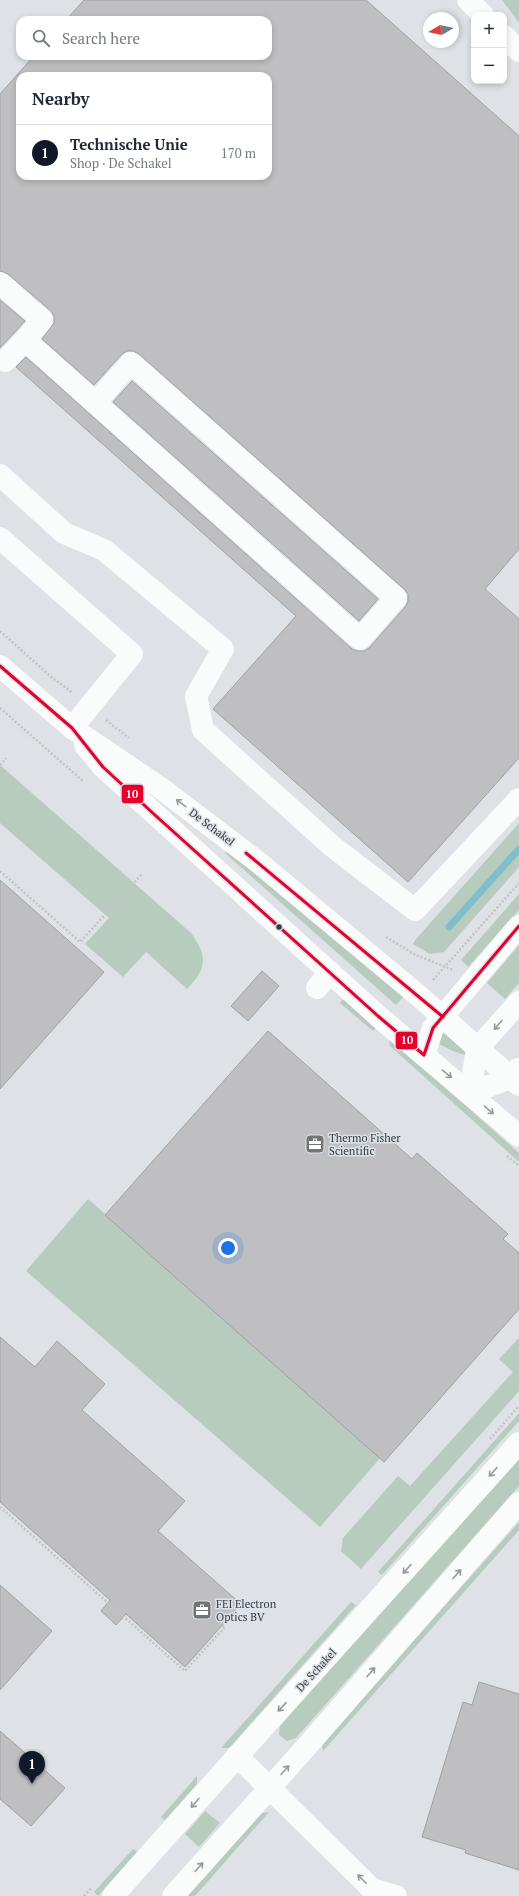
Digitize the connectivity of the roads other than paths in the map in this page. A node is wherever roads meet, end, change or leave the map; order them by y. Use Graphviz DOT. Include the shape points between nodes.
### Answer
graph roads {
  1 [pos="468,0"];
  2 [pos="480,12"];
  3 [pos="507,39"];
  4 [pos="519,51"];
  5 [pos="0,283"];
  6 [pos="25,340"];
  7 [pos="2,361"];
  8 [pos="95,403"];
  9 [pos="0,475"];
  10 [pos="0,538"];
  11 [pos="0,666"];
  12 [pos="72,728"];
  13 [pos="519,799"];
  14 [pos="519,926"];
  15 [pos="519,1002"];
  16 [pos="443,1017"];
  17 [pos="478,1049"];
  18 [pos="424,1055"];
  19 [pos="516,1077"];
  20 [pos="470,1094"];
  21 [pos="519,1136"];
  22 [pos="519,1443"];
  23 [pos="519,1503"];
  24 [pos="237,1756"];
  25 [pos="270,1787"];
  26 [pos="113,1896"];
  27 [pos="173,1896"];
  28 [pos="396,1896"];
  1 -- 2 [label="street"];
  3 -- 4 [label="street"];
  5 -- 6 [label="street" via="42,320"];
  6 -- 7 [label="street"];
  6 -- 8 [label="street"];
  8 -- 8 [label="street" via="131,363 396,598 360,639"];
  9 -- 13 [label="street" via="64,533 104,550 223,648 196,696 203,730 332,846 415,910"];
  10 -- 12 [label="street" via="132,654"];
  11 -- 12 [label="street, De Schakel"];
  16 -- 12 [label="street, De Schakel, one-way" via="258,862 162,789"];
  12 -- 18 [label="street, De Schakel" via="103,767 324,980 378,1016"];
  14 -- 16 [label="street"];
  15 -- 17 [label="street, one-way"];
  16 -- 17 [label="street, De Schakel"];
  16 -- 18 [label="street" via="433,1028"];
  17 -- 19 [label="street, De Schakel"];
  17 -- 20 [label="street"];
  18 -- 20 [label="street, De Schakel, one-way"];
  19 -- 20 [label="street, De Schakel"];
  20 -- 21 [label="street, De Schakel, one-way"];
  22 -- 24 [label="street, De Schakel, one-way"];
  25 -- 23 [label="street, one-way"];
  24 -- 25 [label="street"];
  24 -- 26 [label="street, De Schakel, one-way"];
  27 -- 25 [label="street, one-way"];
  28 -- 25 [label="street, one-way" via="372,1888"];
}
